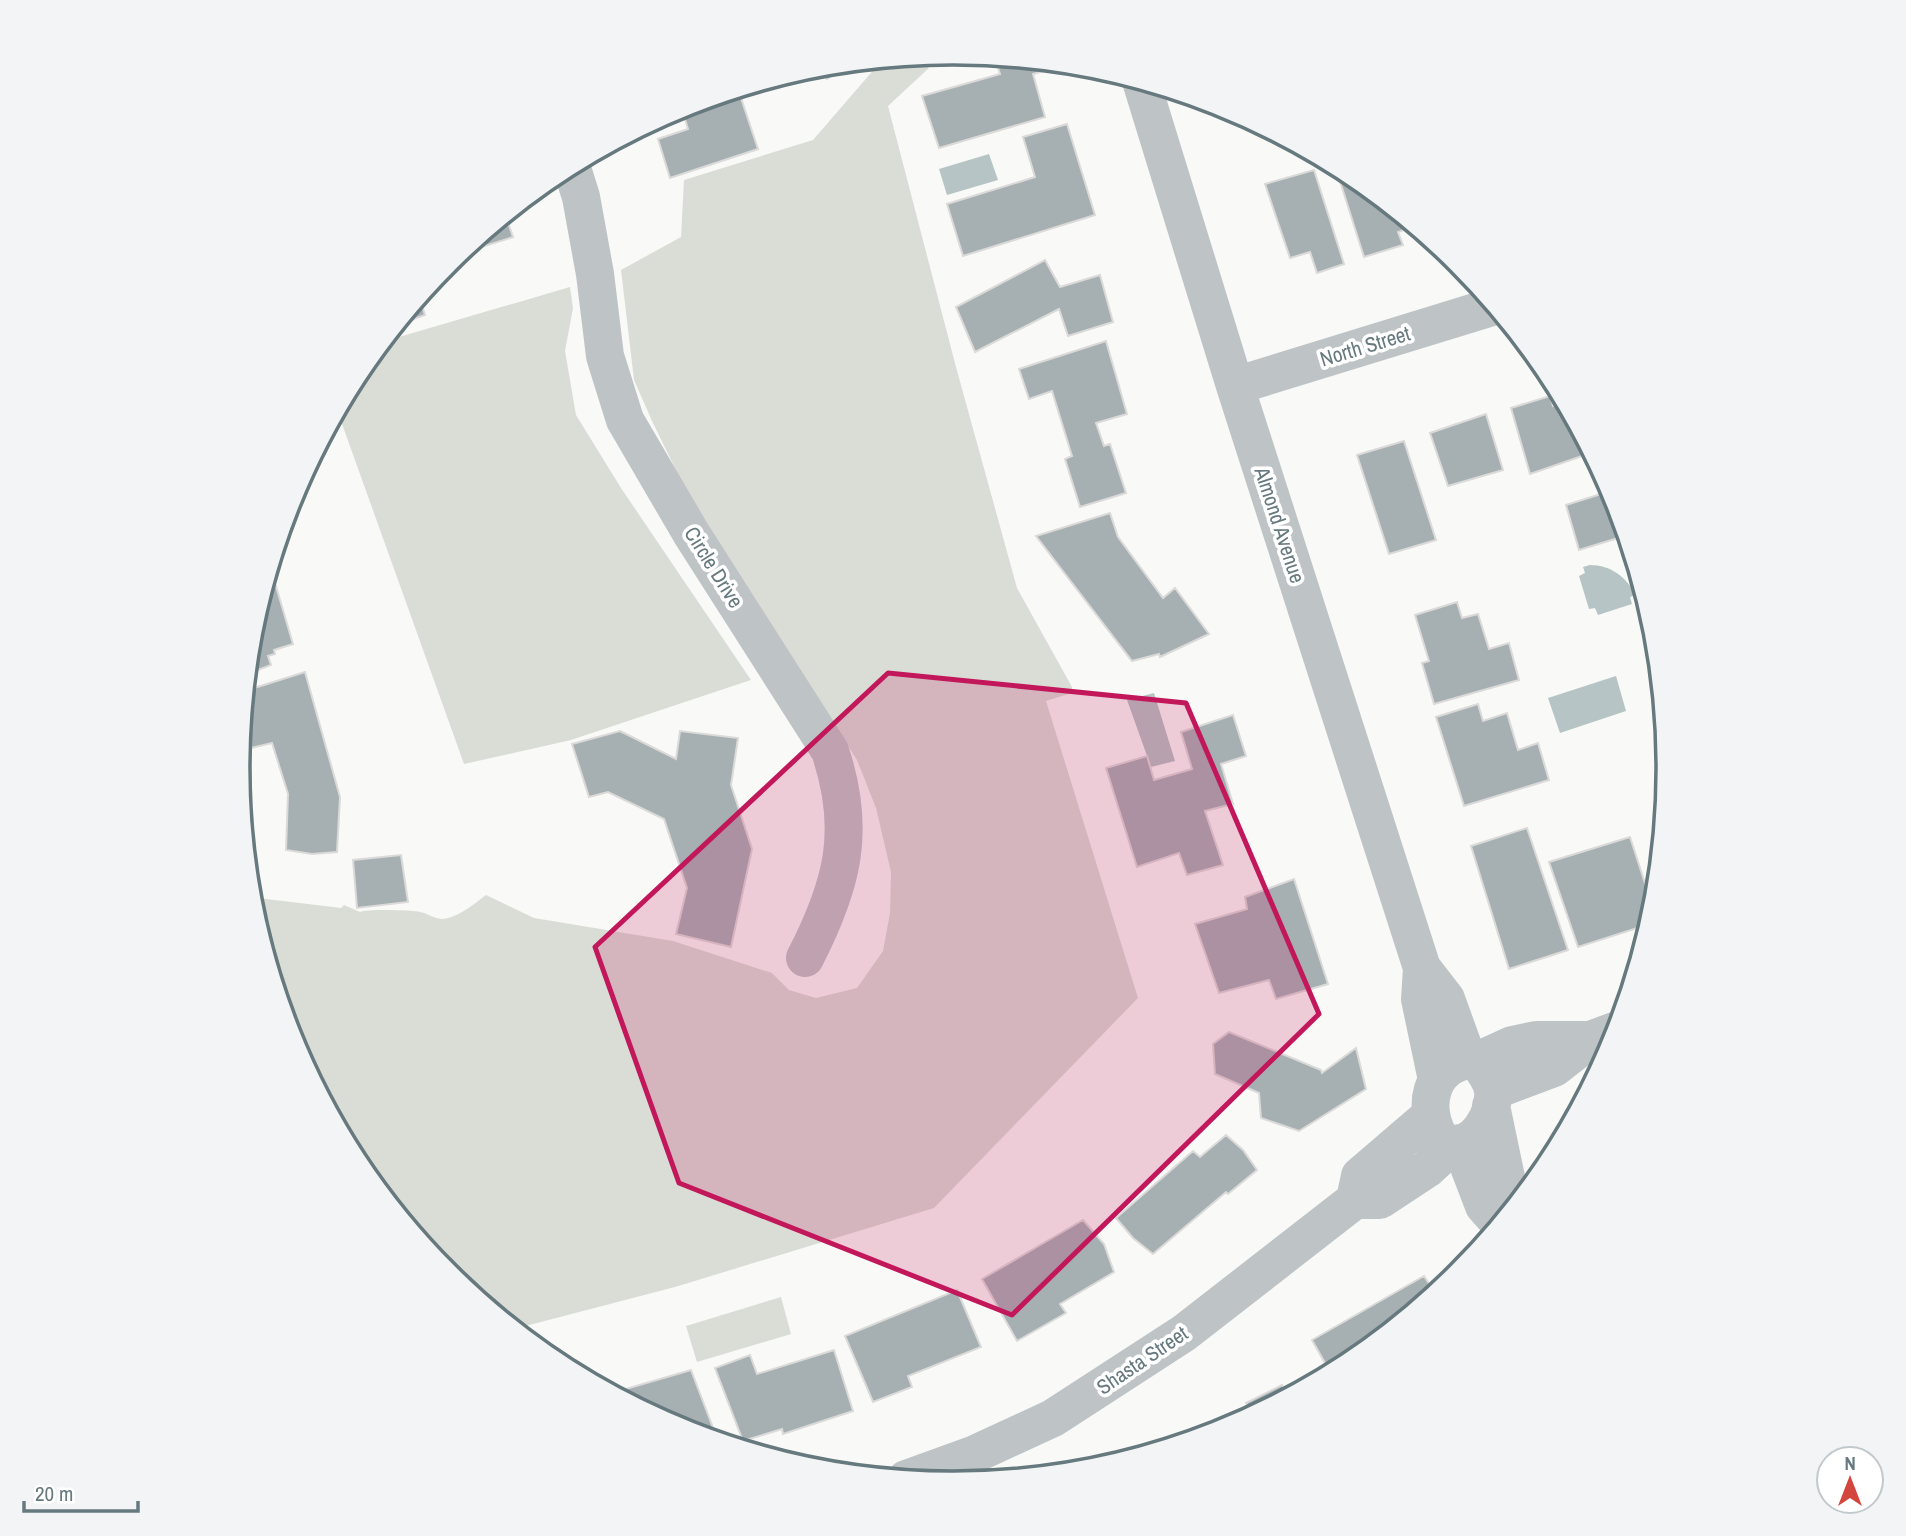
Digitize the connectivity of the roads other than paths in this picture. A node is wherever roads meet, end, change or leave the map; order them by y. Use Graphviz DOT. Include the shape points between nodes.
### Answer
graph roads {
  1 [pos="1144,92"];
  2 [pos="574,175"];
  3 [pos="1486,309"];
  4 [pos="1235,386"];
  5 [pos="805,958"];
  6 [pos="1422,968"];
  7 [pos="1452,1014"];
  8 [pos="1604,1035"];
  9 [pos="1512,1045"];
  10 [pos="1466,1085"];
  11 [pos="1457,1143"];
  12 [pos="1509,1198"];
  13 [pos="1355,1200"];
  14 [pos="1494,1217"];
  15 [pos="929,1470"];
  1 -- 4 [label="street, Almond Avenue"];
  2 -- 5 [label="street, Circle Drive" via="595,274 605,356 625,420 830,751 836,771 843,859 834,897"];
  3 -- 4 [label="street, North Street"];
  4 -- 6 [label="street, Almond Avenue"];
  6 -- 7 [label="street, Almond Avenue"];
  6 -- 10 [label="street, Almond Avenue" via="1420,999"];
  7 -- 9 [label="street" via="1482,1037"];
  7 -- 10 [label="street, Almond Avenue"];
  8 -- 9 [label="street, Shasta Street"];
  8 -- 10 [label="street, Shasta Street" via="1554,1068"];
  9 -- 10 [label="street, Shasta Street"];
  10 -- 11 [label="street, Shasta Street" via="1482,1128"];
  10 -- 11 [label="street" via="1440,1139"];
  10 -- 12 [label="street, Almond Avenue"];
  10 -- 13 [label="street, Shasta Street" via="1360,1176"];
  11 -- 13 [label="street, Shasta Street" via="1380,1200"];
  11 -- 14 [label="street" via="1484,1206"];
  13 -- 15 [label="street, Shasta Street" via="1184,1333 1053,1418"];
}
